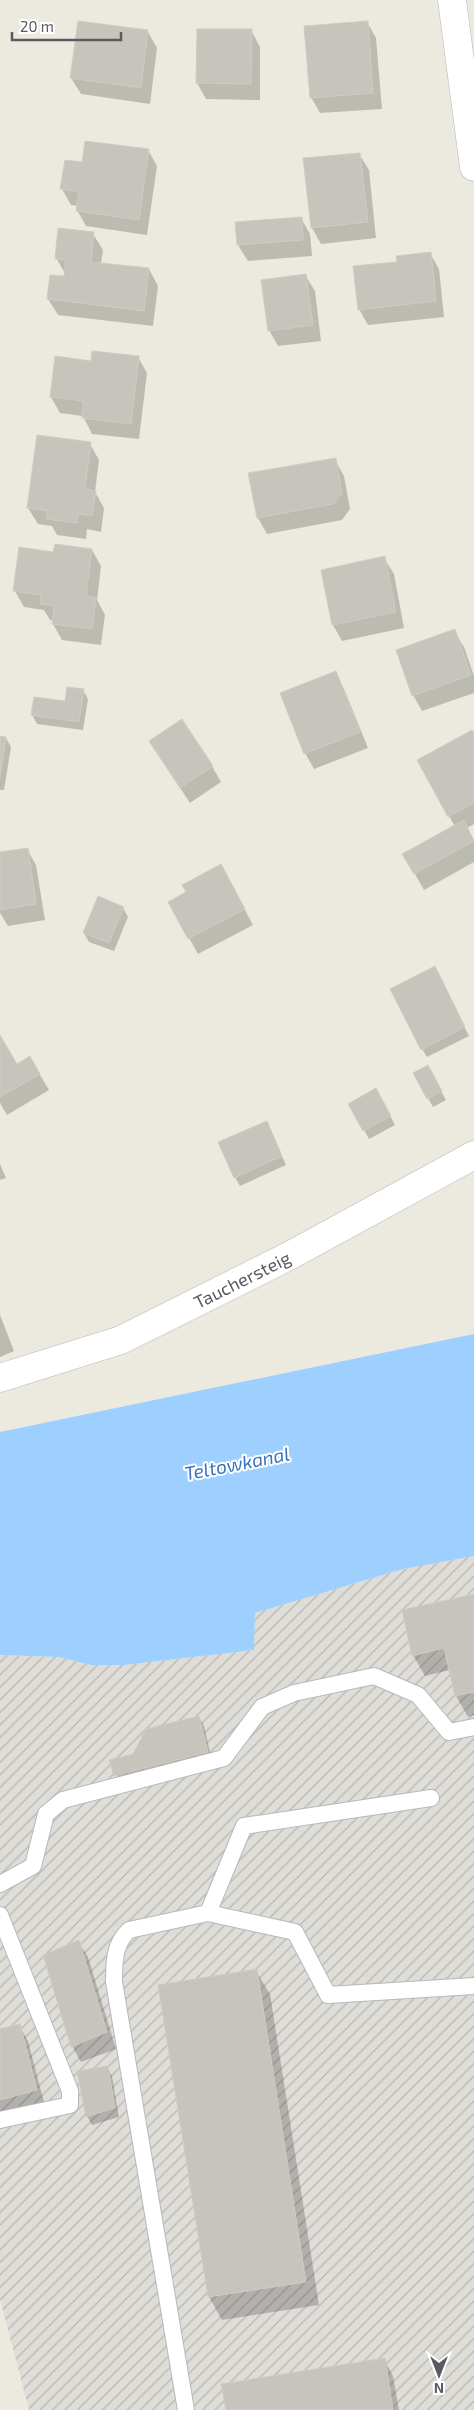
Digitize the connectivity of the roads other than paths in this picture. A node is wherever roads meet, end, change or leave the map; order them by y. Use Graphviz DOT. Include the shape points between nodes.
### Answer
graph roads {
  1 [pos="452,0"];
  2 [pos="474,167"];
  3 [pos="474,1155"];
  4 [pos="0,1378"];
  5 [pos="474,1728"];
  6 [pos="431,1798"];
  7 [pos="0,1884"];
  8 [pos="208,1913"];
  9 [pos="0,1915"];
  10 [pos="474,1986"];
  11 [pos="0,2120"];
  12 [pos="186,2410"];
  1 -- 2 [label="street"];
  3 -- 4 [label="street, Tauchersteig" via="289,1256 121,1340"];
  5 -- 7 [label="lane" via="450,1732 418,1695 374,1676 294,1693 262,1707 224,1758 64,1800 46,1814 33,1866"];
  6 -- 8 [label="lane" via="244,1826"];
  8 -- 10 [label="lane" via="295,1932 328,1995"];
  8 -- 12 [label="lane" via="129,1930 121,1938 114,1961 114,1982"];
  9 -- 11 [label="lane" via="70,2091 70,2104"];
}
